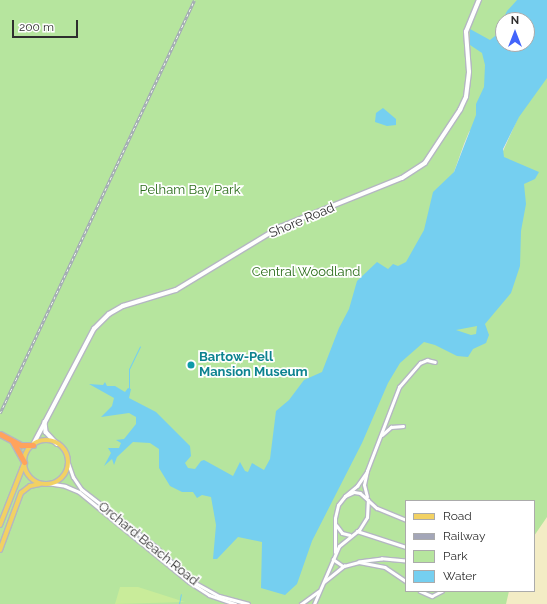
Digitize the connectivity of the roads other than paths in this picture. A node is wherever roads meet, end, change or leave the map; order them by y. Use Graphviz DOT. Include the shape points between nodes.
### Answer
graph roads {
  1 [pos="479,0"];
  2 [pos="435,362"];
  3 [pos="46,418"];
  4 [pos="403,426"];
  5 [pos="0,434"];
  6 [pos="381,437"];
  7 [pos="9,439"];
  8 [pos="57,444"];
  9 [pos="33,445"];
  10 [pos="67,460"];
  11 [pos="24,463"];
  12 [pos="367,471"];
  13 [pos="46,483"];
  14 [pos="345,496"];
  15 [pos="367,499"];
  16 [pos="405,520"];
  17 [pos="335,523"];
  18 [pos="0,525"];
  19 [pos="357,531"];
  20 [pos="350,535"];
  21 [pos="405,547"];
  22 [pos="0,550"];
  23 [pos="335,552"];
  24 [pos="332,558"];
  25 [pos="405,561"];
  26 [pos="359,562"];
  27 [pos="344,566"];
  28 [pos="405,580"];
  29 [pos="322,584"];
  30 [pos="319,590"];
  31 [pos="424,592"];
  32 [pos="440,592"];
  33 [pos="309,600"];
  34 [pos="315,602"];
  35 [pos="234,604"];
  36 [pos="248,604"];
  37 [pos="303,604"];
  1 -- 3 [label="main road, Shore Road" via="466,32 469,78 466,97 426,163 396,181 280,227 174,290 112,311 94,329"];
  2 -- 6 [label="street" via="422,362 404,379 383,425"];
  3 -- 8 [label="main road" via="46,432"];
  3 -- 9 [label="main road, Shore Road"];
  4 -- 6 [label="street" via="391,427"];
  5 -- 7 [label="highway"];
  6 -- 12 [label="street"];
  7 -- 9 [label="highway" via="23,446"];
  7 -- 11 [label="highway" via="18,448"];
  8 -- 9 [label="main road" via="46,440"];
  8 -- 10 [label="main road" via="64,450"];
  9 -- 11 [label="main road" via="27,452"];
  10 -- 13 [label="main road" via="63,475"];
  10 -- 36 [label="street, Orchard Beach Road" via="73,478 81,489 162,552 190,580 219,596"];
  11 -- 13 [label="main road" via="30,477"];
  11 -- 18 [label="main road"];
  12 -- 14 [label="street" via="359,484"];
  12 -- 15 [label="street" via="364,485"];
  13 -- 22 [label="main road" via="31,486 21,493"];
  13 -- 35 [label="street, Orchard Beach Road" via="77,491 189,582 210,595"];
  14 -- 15 [label="street" via="357,492"];
  14 -- 17 [label="street" via="337,508"];
  15 -- 16 [label="street" via="377,508"];
  15 -- 19 [label="street" via="367,515"];
  17 -- 20 [label="street" via="340,532"];
  17 -- 23 [label="street"];
  19 -- 20 [label="street"];
  19 -- 21 [label="street"];
  20 -- 23 [label="street" via="342,541"];
  23 -- 24 [label="street"];
  24 -- 27 [label="street"];
  24 -- 29 [label="street"];
  25 -- 26 [label="street" via="386,559"];
  26 -- 27 [label="street"];
  26 -- 28 [label="street" via="385,568"];
  27 -- 29 [label="street"];
  29 -- 30 [label="street"];
  30 -- 33 [label="street"];
  30 -- 34 [label="street"];
  31 -- 32 [label="street" via="434,596"];
  33 -- 34 [label="street"];
  33 -- 37 [label="street"];
}
